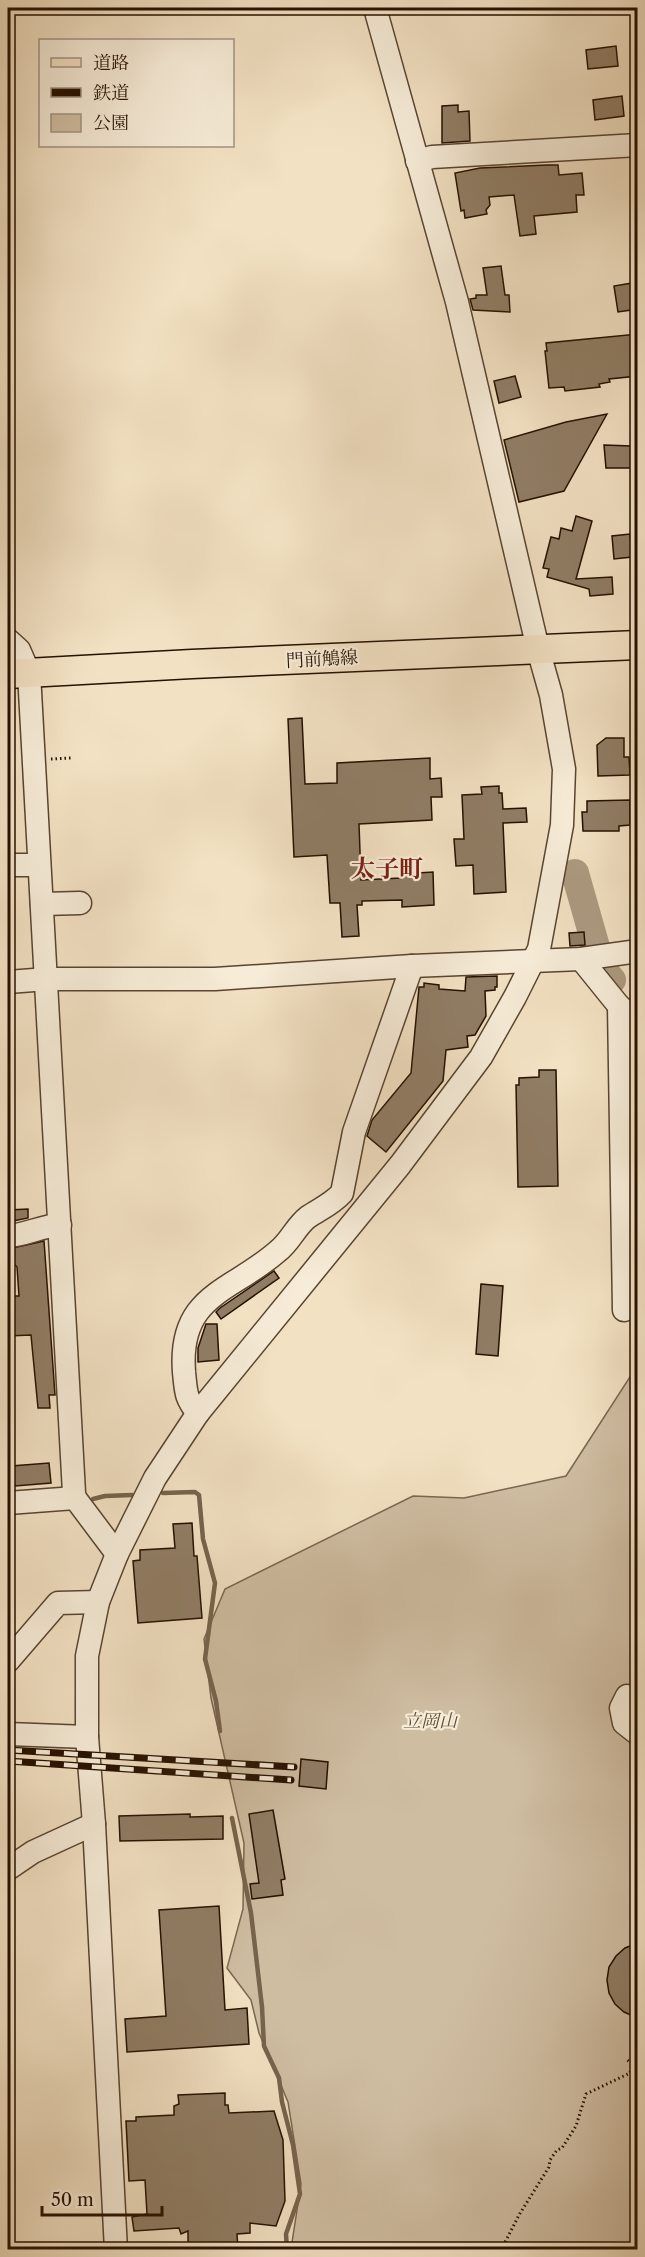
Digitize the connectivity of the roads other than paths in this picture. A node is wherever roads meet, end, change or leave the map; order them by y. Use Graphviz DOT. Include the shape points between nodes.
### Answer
graph roads {
  1 [pos="375,8"];
  2 [pos="638,145"];
  3 [pos="417,161"];
  4 [pos="8,640"];
  5 [pos="638,645"];
  6 [pos="538,649"];
  7 [pos="18,674"];
  8 [pos="8,865"];
  9 [pos="39,865"];
  10 [pos="80,903"];
  11 [pos="42,904"];
  12 [pos="638,951"];
  13 [pos="592,957"];
  14 [pos="533,960"];
  15 [pos="412,966"];
  16 [pos="47,979"];
  17 [pos="8,982"];
  18 [pos="619,1006"];
  19 [pos="638,1022"];
  20 [pos="60,1225"];
  21 [pos="8,1236"];
  22 [pos="624,1310"];
  23 [pos="198,1413"];
  24 [pos="75,1498"];
  25 [pos="8,1503"];
  26 [pos="117,1554"];
  27 [pos="98,1602"];
  28 [pos="8,1661"];
  29 [pos="638,1698"];
  30 [pos="8,1734"];
  31 [pos="638,1734"];
  32 [pos="87,1737"];
  33 [pos="94,1824"];
  34 [pos="8,1869"];
  35 [pos="116,2250"];
  1 -- 3 [label="street"];
  2 -- 3 [label="street"];
  3 -- 6 [label="street" via="457,302"];
  4 -- 7 [label="street" via="19,650"];
  5 -- 6 [label="main road, 門前鵤線"];
  6 -- 7 [label="main road, 門前鵤線"];
  6 -- 14 [label="street" via="564,769 562,825"];
  7 -- 9 [label="street"];
  8 -- 9 [label="street"];
  9 -- 11 [label="street"];
  10 -- 11 [label="street"];
  11 -- 16 [label="street"];
  12 -- 13 [label="street"];
  13 -- 14 [label="street"];
  13 -- 18 [label="street"];
  14 -- 15 [label="street"];
  14 -- 23 [label="street" via="481,1057 378,1193"];
  15 -- 16 [label="street" via="214,979"];
  15 -- 23 [label="street" via="354,1132 342,1194 306,1218 279,1251 203,1303 186,1333 183,1358 187,1401"];
  16 -- 17 [label="street"];
  16 -- 20 [label="street"];
  18 -- 19 [label="street"];
  18 -- 22 [label="street"];
  20 -- 21 [label="street"];
  20 -- 24 [label="street"];
  23 -- 26 [label="street" via="155,1478"];
  24 -- 25 [label="street"];
  24 -- 26 [label="street"];
  26 -- 27 [label="street"];
  27 -- 28 [label="street" via="58,1603"];
  27 -- 32 [label="street" via="87,1656"];
  29 -- 31 [label="street" via="627,1696 621,1708 624,1723"];
  30 -- 32 [label="street"];
  32 -- 33 [label="street"];
  33 -- 34 [label="street" via="33,1852"];
  33 -- 35 [label="street"];
}
